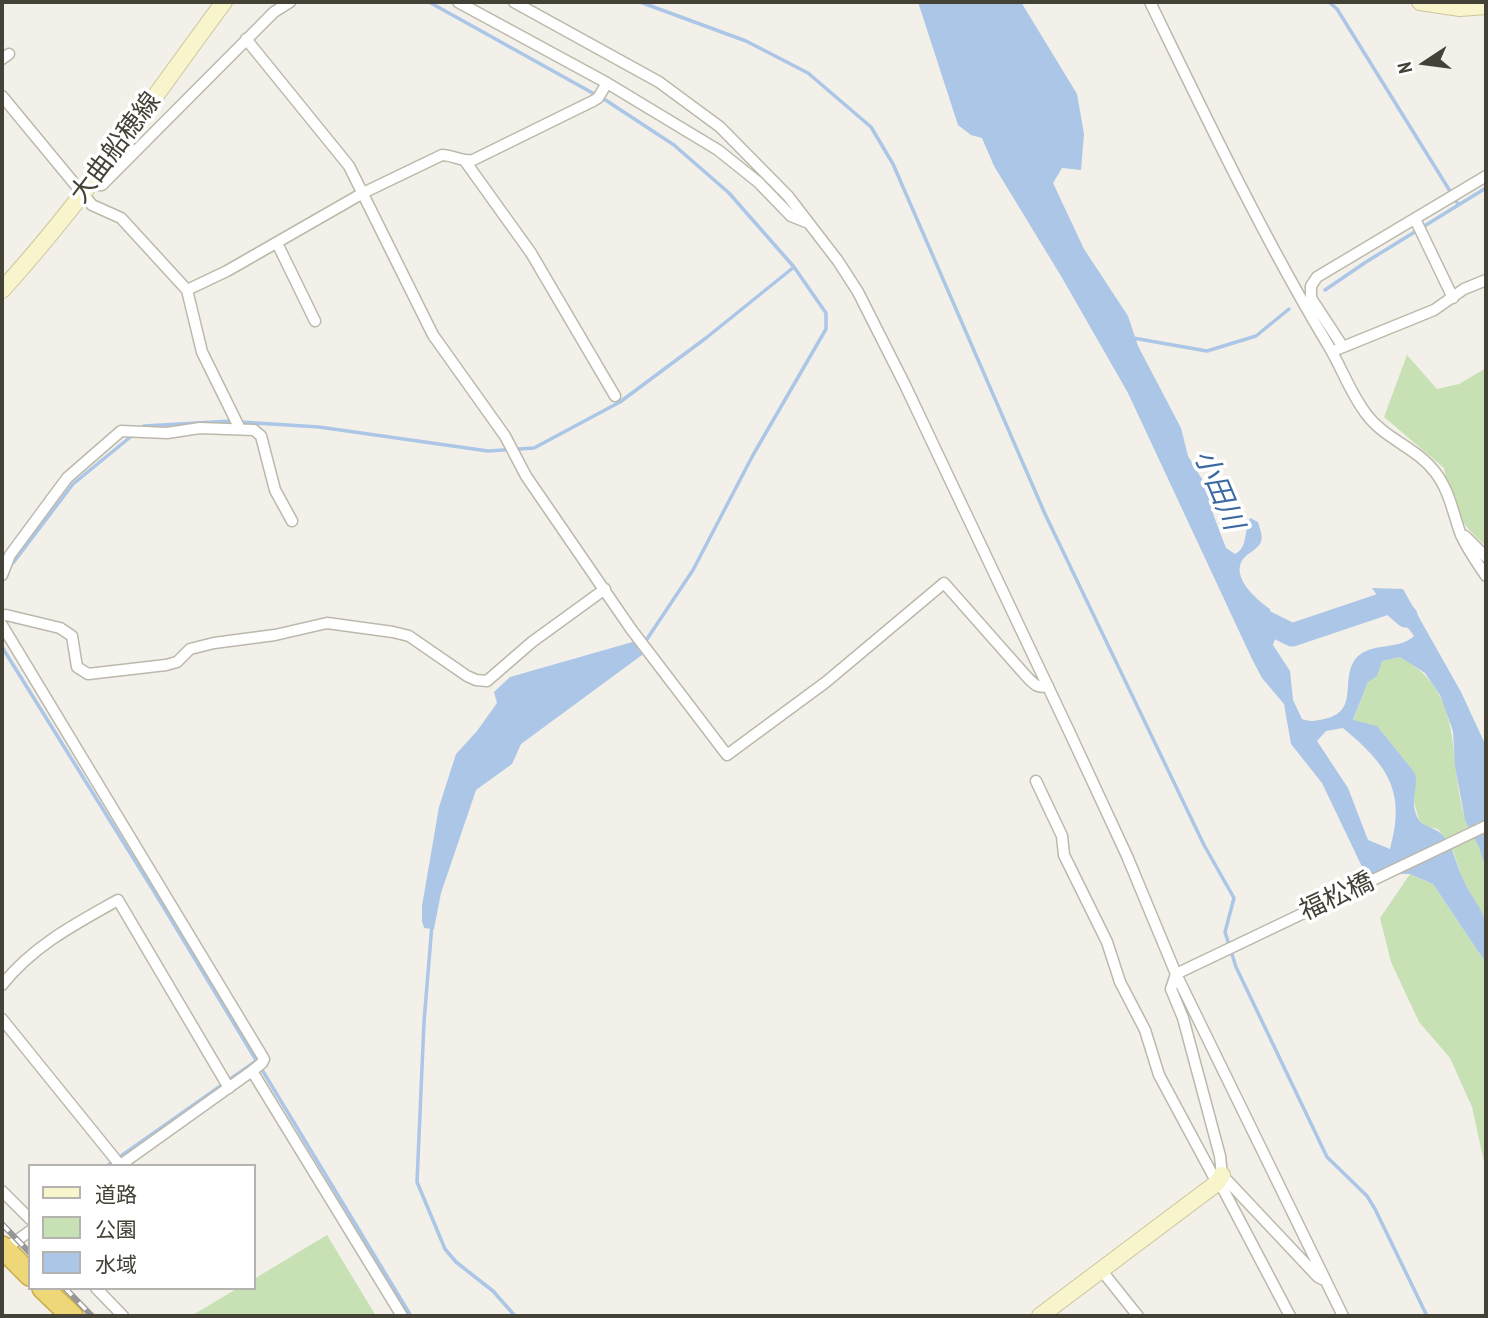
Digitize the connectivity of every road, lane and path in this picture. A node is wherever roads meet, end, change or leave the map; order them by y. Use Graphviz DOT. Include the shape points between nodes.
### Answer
graph roads {
  1 [pos="224,2"];
  2 [pos="290,2"];
  3 [pos="458,2"];
  4 [pos="514,2"];
  5 [pos="1150,2"];
  6 [pos="1420,2"];
  7 [pos="1486,6"];
  8 [pos="246,39"];
  9 [pos="602,91"];
  10 [pos="2,96"];
  11 [pos="466,162"];
  12 [pos="1486,176"];
  13 [pos="86,190"];
  14 [pos="363,193"];
  15 [pos="1415,219"];
  16 [pos="808,223"];
  17 [pos="277,243"];
  18 [pos="1486,280"];
  19 [pos="2,290"];
  20 [pos="187,290"];
  21 [pos="1452,298"];
  22 [pos="315,321"];
  23 [pos="1338,350"];
  24 [pos="615,396"];
  25 [pos="240,429"];
  26 [pos="292,521"];
  27 [pos="1460,532"];
  28 [pos="1486,557"];
  29 [pos="2,575"];
  30 [pos="1486,576"];
  31 [pos="605,589"];
  32 [pos="2,616"];
  33 [pos="2,625"];
  34 [pos="1048,686"];
  35 [pos="1036,781"];
  36 [pos="1486,826"];
  37 [pos="1176,974"];
  38 [pos="2,985"];
  39 [pos="2,1019"];
  40 [pos="257,1068"];
  41 [pos="227,1084"];
  42 [pos="118,1164"];
  43 [pos="123,1164"];
  44 [pos="1219,1179"];
  45 [pos="2,1191"];
  46 [pos="28,1217"];
  47 [pos="28,1232"];
  48 [pos="3,1249"];
  49 [pos="1102,1271"];
  50 [pos="28,1273"];
  51 [pos="1324,1280"];
  52 [pos="45,1290"];
  53 [pos="98,1290"];
  54 [pos="72,1316"];
  55 [pos="123,1316"];
  56 [pos="402,1316"];
  57 [pos="1040,1316"];
  58 [pos="1138,1316"];
  59 [pos="1290,1316"];
  60 [pos="1343,1316"];
  1 -- 13 [label="main road, 大曲船穂線"];
  2 -- 8 [label="street"];
  3 -- 9 [label="street"];
  4 -- 16 [label="street" via="690,103 788,196"];
  5 -- 23 [label="street" via="1295,290"];
  6 -- 7 [label="main road" via="1460,8"];
  8 -- 13 [label="street" via="102,185"];
  8 -- 14 [label="street" via="349,166"];
  9 -- 11 [label="street"];
  9 -- 16 [label="street" via="718,150 792,216"];
  10 -- 13 [label="street"];
  11 -- 14 [label="street" via="442,155"];
  11 -- 24 [label="street" via="531,253"];
  12 -- 15 [label="street"];
  13 -- 19 [label="main road, 大曲船穂線"];
  13 -- 20 [label="street" via="92,205 121,218"];
  14 -- 17 [label="street"];
  14 -- 31 [label="street" via="433,335"];
  15 -- 21 [label="street"];
  15 -- 23 [label="street" via="1317,277 1311,286 1311,298"];
  16 -- 34 [label="street" via="845,271 881,334"];
  17 -- 20 [label="street"];
  17 -- 22 [label="street"];
  18 -- 21 [label="street"];
  20 -- 25 [label="street" via="202,352"];
  21 -- 23 [label="street"];
  23 -- 27 [label="street" via="1350,388 1368,416 1435,472"];
  25 -- 26 [label="street" via="261,436 275,490"];
  25 -- 29 [label="street" via="121,430 67,478 10,555"];
  27 -- 28 [label="street"];
  27 -- 30 [label="street"];
  31 -- 32 [label="street" via="487,681 467,676 409,636 327,623 190,649 177,662 166,665 88,674 77,667 72,636 60,628"];
  31 -- 34 [label="street" via="727,755 826,682 944,583 1036,686"];
  33 -- 40 [label="street" via="264,1059"];
  34 -- 37 [label="street"];
  35 -- 44 [label="street" via="1062,836 1064,855 1145,1030 1159,1075"];
  36 -- 37 [label="street, 福松橋"];
  37 -- 44 [label="street" via="1171,989 1220,1156"];
  37 -- 51 [label="street"];
  38 -- 41 [label="street" via="16,967 57,934 118,900"];
  39 -- 42 [label="street"];
  40 -- 41 [label="street"];
  40 -- 56 [label="street"];
  41 -- 43 [label="street"];
  44 -- 49 [label="main road"];
  44 -- 51 [label="street"];
  44 -- 59 [label="street"];
  45 -- 46 [label="street"];
  47 -- 48 [label="street"];
  48 -- 50 [label="highway"];
  49 -- 57 [label="main road"];
  49 -- 58 [label="street"];
  51 -- 60 [label="street"];
  52 -- 54 [label="highway"];
  53 -- 55 [label="street"];
}
